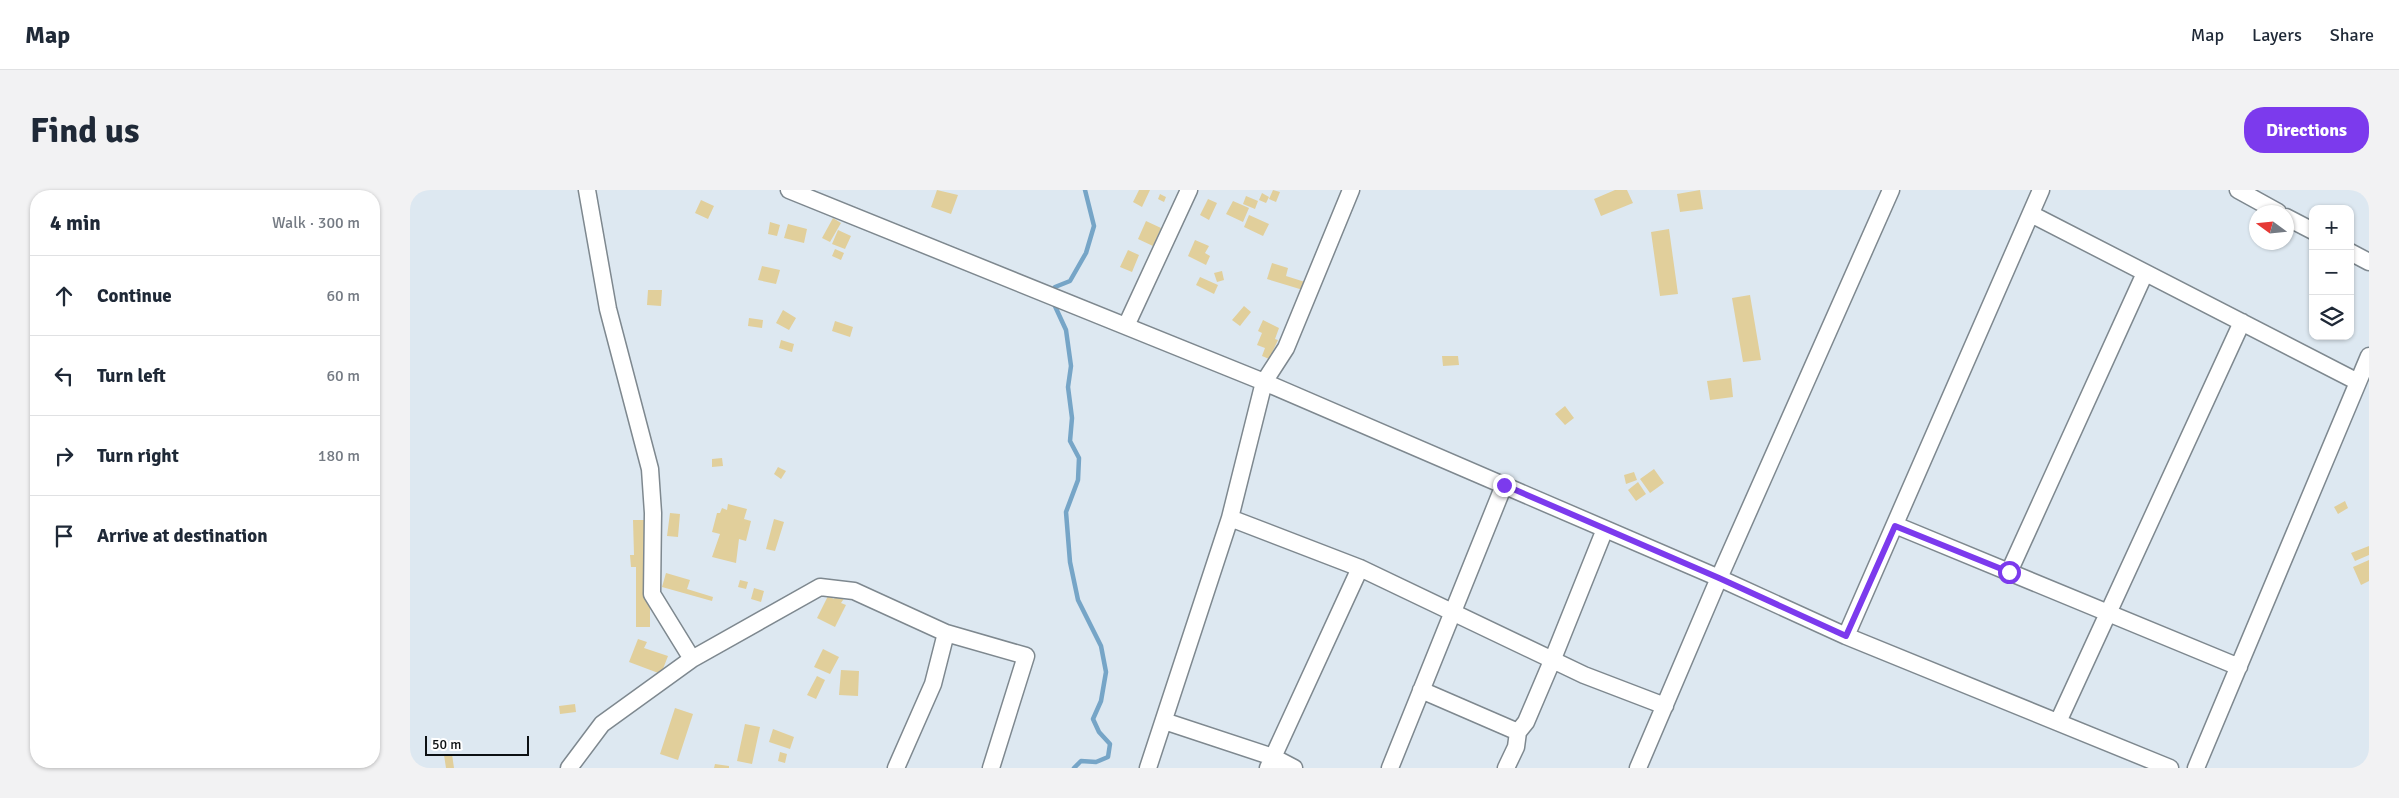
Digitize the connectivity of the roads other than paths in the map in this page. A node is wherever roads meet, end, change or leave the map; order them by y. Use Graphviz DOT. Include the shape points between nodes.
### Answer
graph roads {
  1 [pos="587,190"];
  2 [pos="789,190"];
  3 [pos="1189,190"];
  4 [pos="1351,190"];
  5 [pos="1891,190"];
  6 [pos="2041,190"];
  7 [pos="2238,190"];
  8 [pos="2265,205"];
  9 [pos="2031,214"];
  10 [pos="2294,221"];
  11 [pos="2309,229"];
  12 [pos="2354,254"];
  13 [pos="2369,262"];
  14 [pos="2146,273"];
  15 [pos="2242,322"];
  16 [pos="1126,326"];
  17 [pos="2369,356"];
  18 [pos="1264,382"];
  19 [pos="2358,382"];
  20 [pos="1504,485"];
  21 [pos="1230,518"];
  22 [pos="1895,526"];
  23 [pos="1605,529"];
  24 [pos="1360,568"];
  25 [pos="2009,572"];
  26 [pos="1719,578"];
  27 [pos="2108,613"];
  28 [pos="1453,614"];
  29 [pos="946,633"];
  30 [pos="1846,636"];
  31 [pos="692,659"];
  32 [pos="1552,661"];
  33 [pos="2239,667"];
  34 [pos="1421,690"];
  35 [pos="1665,706"];
  36 [pos="1164,721"];
  37 [pos="2058,722"];
  38 [pos="1518,732"];
  39 [pos="1270,763"];
  40 [pos="569,768"];
  41 [pos="896,768"];
  42 [pos="991,768"];
  43 [pos="1148,768"];
  44 [pos="1294,768"];
  45 [pos="1390,768"];
  46 [pos="1506,768"];
  47 [pos="1638,768"];
  48 [pos="2170,768"];
  49 [pos="2196,768"];
  1 -- 31 [label="street" via="608,309 650,469 652,594"];
  2 -- 16 [label="street"];
  3 -- 16 [label="street"];
  4 -- 18 [label="street" via="1286,348"];
  5 -- 26 [label="street"];
  6 -- 9 [label="street"];
  7 -- 8 [label="street"];
  9 -- 14 [label="street"];
  9 -- 22 [label="street"];
  10 -- 11 [label="street"];
  12 -- 13 [label="street"];
  14 -- 15 [label="street"];
  14 -- 25 [label="street"];
  15 -- 19 [label="street"];
  15 -- 27 [label="street"];
  16 -- 18 [label="street"];
  17 -- 19 [label="street"];
  18 -- 20 [label="street"];
  18 -- 21 [label="street"];
  19 -- 33 [label="street"];
  20 -- 23 [label="street"];
  20 -- 28 [label="street"];
  21 -- 24 [label="street"];
  21 -- 36 [label="street"];
  22 -- 25 [label="street"];
  22 -- 30 [label="street"];
  23 -- 26 [label="street"];
  23 -- 32 [label="street"];
  24 -- 28 [label="street"];
  24 -- 39 [label="street"];
  25 -- 27 [label="street"];
  26 -- 30 [label="street"];
  26 -- 35 [label="street"];
  27 -- 33 [label="street"];
  27 -- 37 [label="street"];
  28 -- 32 [label="street"];
  28 -- 34 [label="street"];
  29 -- 31 [label="street" via="854,591 820,587"];
  29 -- 41 [label="street" via="933,684"];
  29 -- 42 [label="street" via="1026,656"];
  30 -- 37 [label="street"];
  31 -- 40 [label="street" via="602,724"];
  32 -- 35 [label="street"];
  32 -- 38 [label="street" via="1526,722"];
  33 -- 49 [label="street"];
  34 -- 38 [label="street"];
  34 -- 45 [label="street"];
  35 -- 47 [label="street"];
  36 -- 39 [label="street"];
  36 -- 43 [label="street"];
  37 -- 48 [label="street"];
  38 -- 46 [label="street" via="1516,747"];
  39 -- 44 [label="street"];
}
